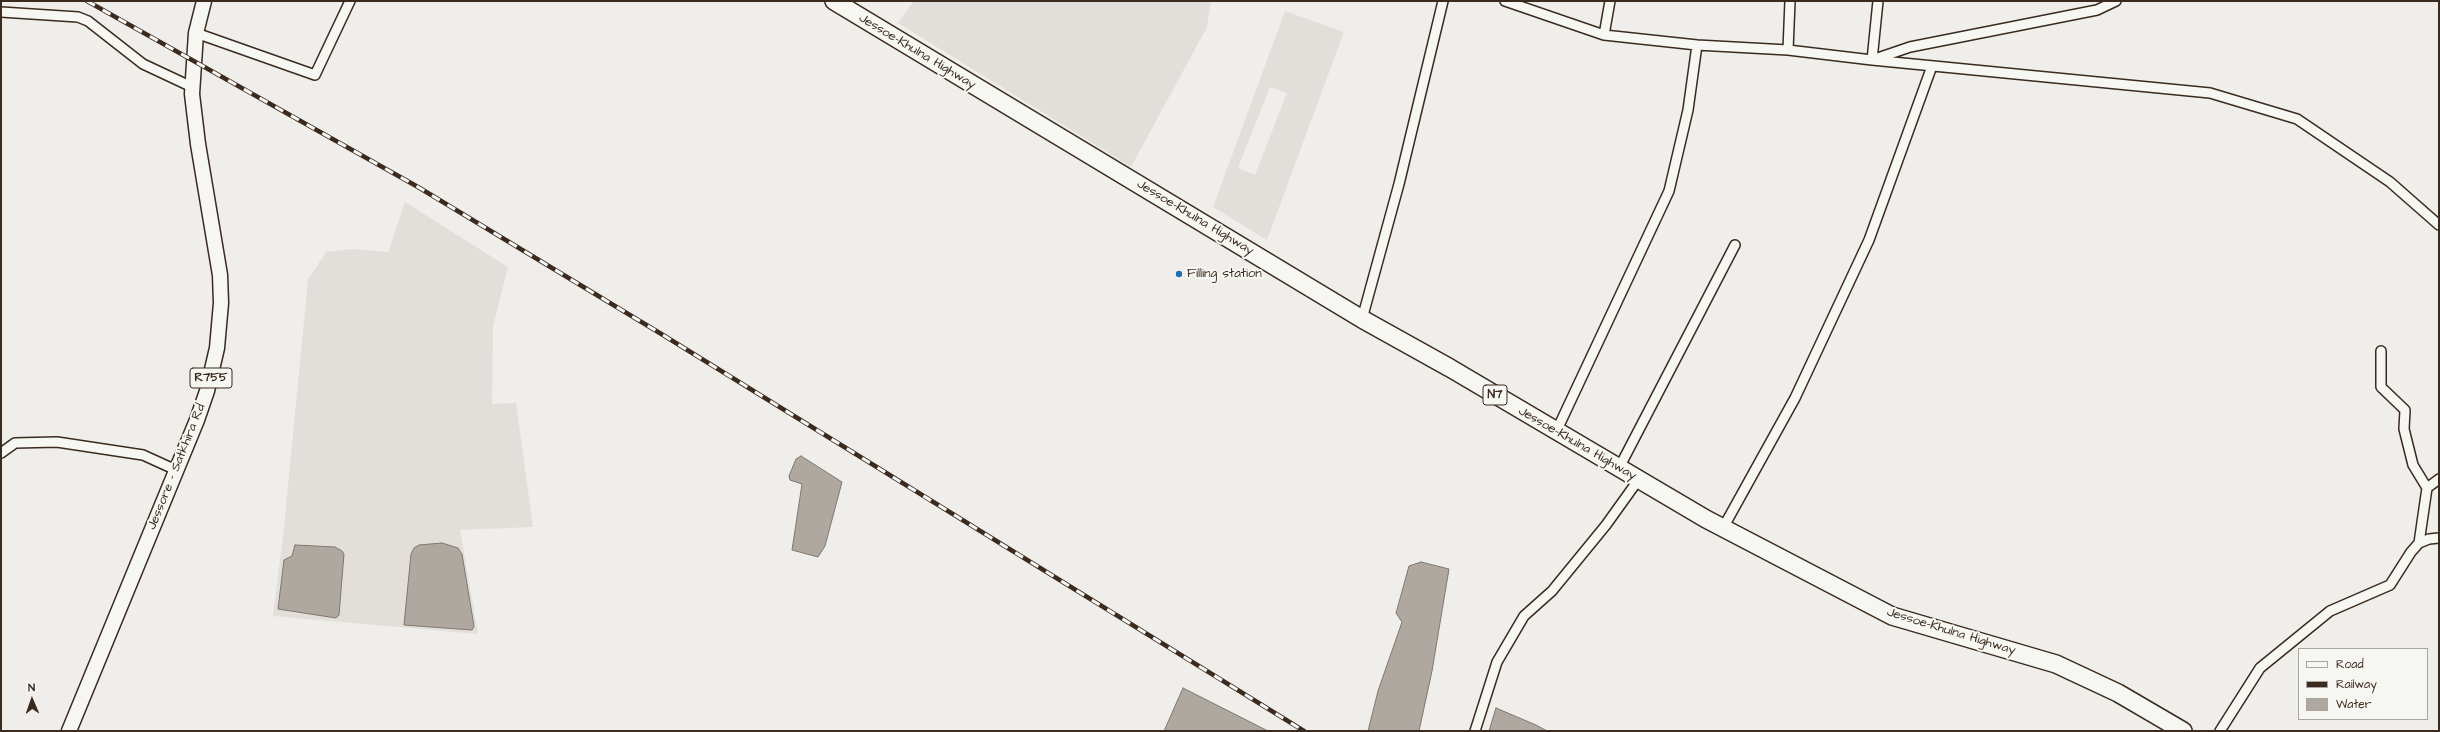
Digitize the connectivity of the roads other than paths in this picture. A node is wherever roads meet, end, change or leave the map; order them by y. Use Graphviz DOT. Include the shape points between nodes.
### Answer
graph roads {
  1 [pos="204,1"];
  2 [pos="350,1"];
  3 [pos="834,1"];
  4 [pos="1443,1"];
  5 [pos="1505,1"];
  6 [pos="1610,1"];
  7 [pos="1790,1"];
  8 [pos="1878,1"];
  9 [pos="2116,1"];
  10 [pos="1,12"];
  11 [pos="196,33"];
  12 [pos="1604,35"];
  13 [pos="1697,45"];
  14 [pos="1788,50"];
  15 [pos="1872,60"];
  16 [pos="1932,66"];
  17 [pos="192,87"];
  18 [pos="2439,225"];
  19 [pos="1735,246"];
  20 [pos="1362,319"];
  21 [pos="2381,351"];
  22 [pos="1556,432"];
  23 [pos="1,453"];
  24 [pos="1619,468"];
  25 [pos="176,470"];
  26 [pos="1638,479"];
  27 [pos="2439,479"];
  28 [pos="2427,488"];
  29 [pos="1723,528"];
  30 [pos="2439,538"];
  31 [pos="2419,543"];
  32 [pos="69,731"];
  33 [pos="1475,731"];
  34 [pos="2183,731"];
  35 [pos="2220,731"];
  1 -- 11 [label="main road, Jessore - Satkhira Rd / R755"];
  2 -- 11 [label="street" via="315,75"];
  3 -- 20 [label="highway, Jessoe-Khulna Highway / N7"];
  4 -- 20 [label="street" via="1399,184"];
  5 -- 12 [label="street"];
  6 -- 12 [label="street"];
  7 -- 14 [label="street"];
  8 -- 15 [label="street"];
  9 -- 15 [label="street" via="2097,10 1910,47"];
  10 -- 17 [label="street" via="78,17 88,21 143,64"];
  11 -- 17 [label="main road, Jessore - Satkhira Rd / R755"];
  12 -- 13 [label="street"];
  13 -- 14 [label="street"];
  13 -- 22 [label="street" via="1688,110 1669,191"];
  14 -- 15 [label="street"];
  15 -- 16 [label="street"];
  16 -- 18 [label="street" via="2210,93 2297,120 2390,182"];
  16 -- 29 [label="street" via="1869,240 1795,398"];
  17 -- 25 [label="main road, Jessore - Satkhira Rd / R755" via="198,144 217,248 221,303 213,369 202,406"];
  19 -- 24 [label="street"];
  20 -- 22 [label="highway, Jessoe-Khulna Highway / N7"];
  21 -- 28 [label="street" via="2381,386 2404,410 2404,429 2413,465"];
  22 -- 24 [label="highway, Jessoe-Khulna Highway / N7"];
  23 -- 25 [label="street" via="15,443 57,442 143,455"];
  24 -- 26 [label="highway, Jessoe-Khulna Highway / N7"];
  25 -- 32 [label="main road, Jessore - Satkhira Rd / R755"];
  26 -- 29 [label="highway, Jessoe-Khulna Highway / N7"];
  26 -- 33 [label="street" via="1606,525 1552,591 1524,616 1497,662"];
  27 -- 28 [label="street"];
  28 -- 31 [label="street"];
  29 -- 34 [label="highway, Jessoe-Khulna Highway / N7" via="1892,616 2056,664 2118,693"];
  30 -- 31 [label="street"];
  31 -- 35 [label="street" via="2390,585 2330,611 2260,668"];
}
